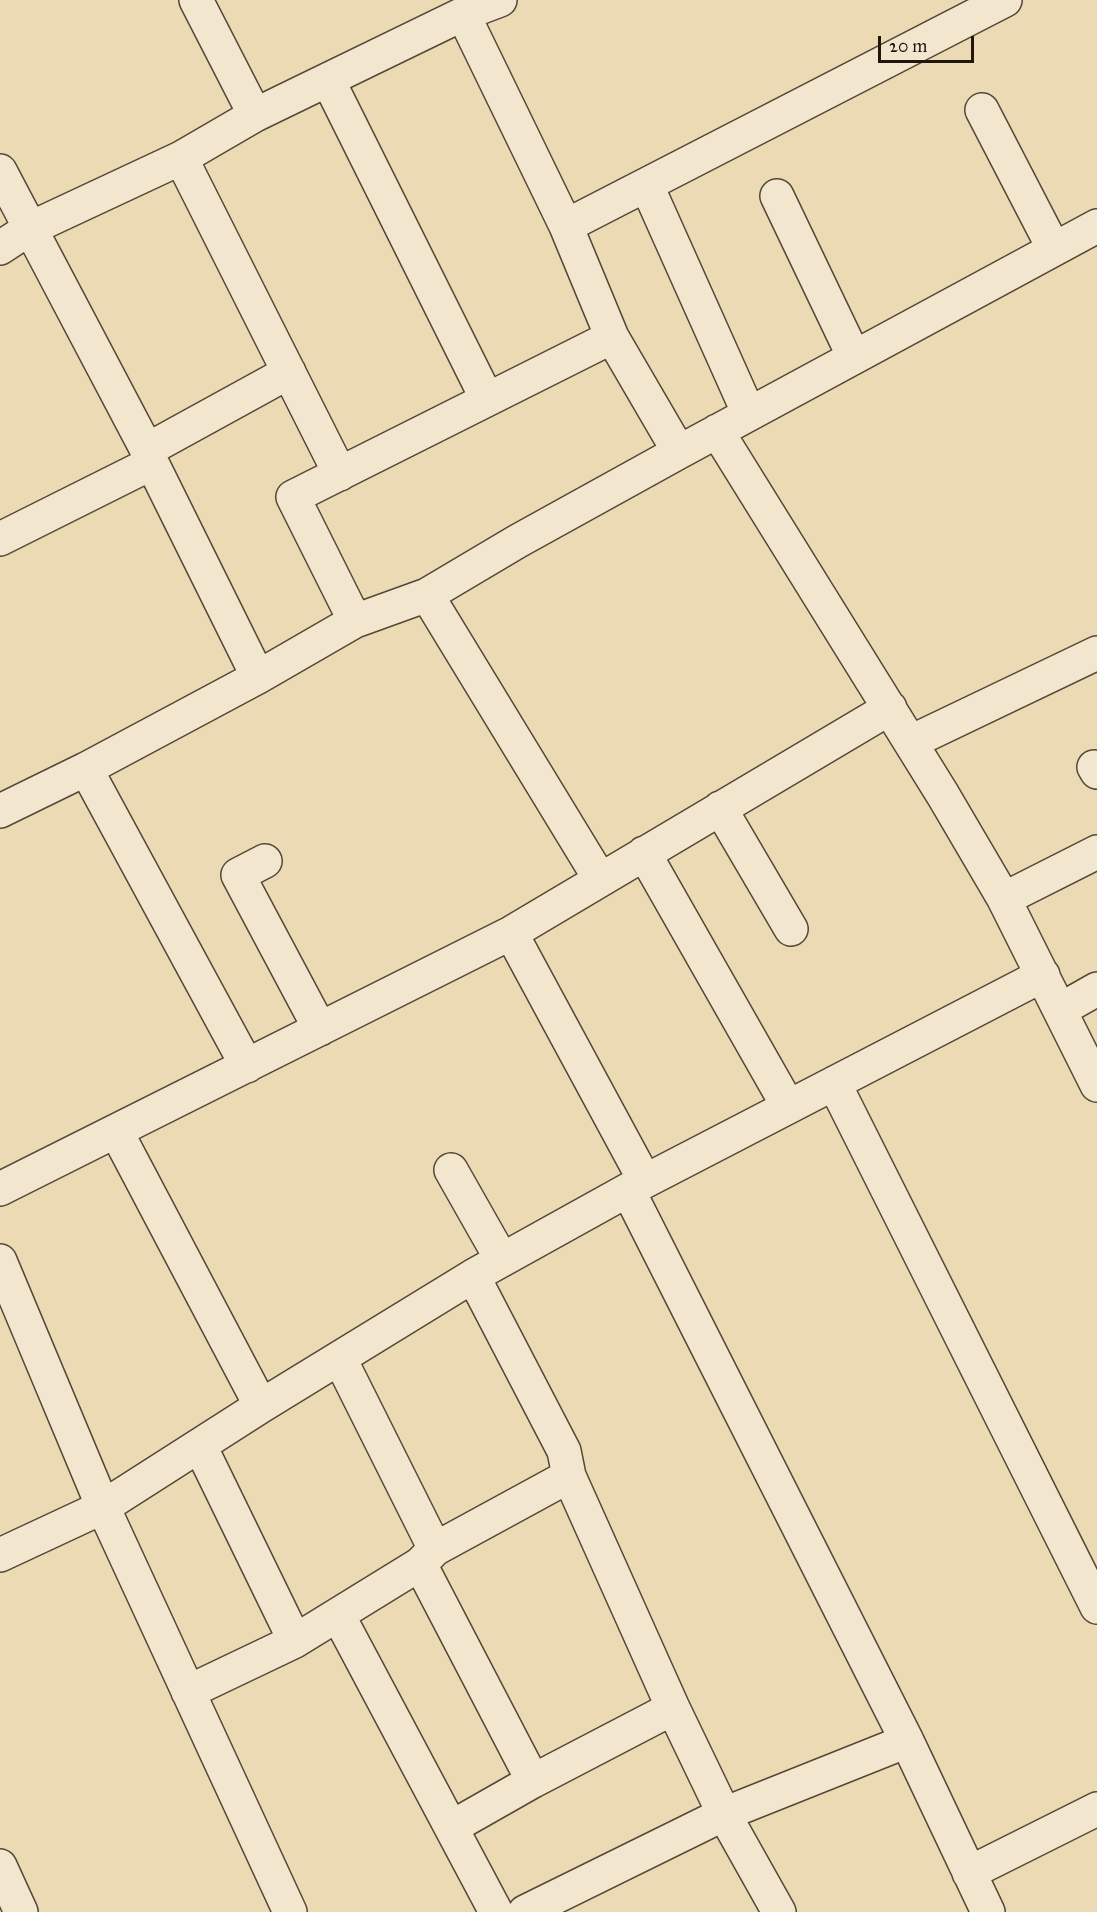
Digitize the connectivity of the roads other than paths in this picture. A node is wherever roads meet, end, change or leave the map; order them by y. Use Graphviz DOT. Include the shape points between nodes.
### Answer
graph roads {
  1 [pos="196,0"];
  2 [pos="1005,0"];
  3 [pos="486,4"];
  4 [pos="328,80"];
  5 [pos="982,110"];
  6 [pos="255,115"];
  7 [pos="181,158"];
  8 [pos="0,171"];
  9 [pos="647,186"];
  10 [pos="777,196"];
  11 [pos="566,226"];
  12 [pos="1097,226"];
  13 [pos="29,229"];
  14 [pos="0,248"];
  15 [pos="1054,249"];
  16 [pos="612,337"];
  17 [pos="854,357"];
  18 [pos="290,372"];
  19 [pos="487,399"];
  20 [pos="749,414"];
  21 [pos="717,431"];
  22 [pos="679,452"];
  23 [pos="149,456"];
  24 [pos="340,474"];
  25 [pos="0,539"];
  26 [pos="427,595"];
  27 [pos="355,621"];
  28 [pos="1097,653"];
  29 [pos="258,677"];
  30 [pos="890,708"];
  31 [pos="911,742"];
  32 [pos="87,769"];
  33 [pos="720,808"];
  34 [pos="0,811"];
  35 [pos="1097,852"];
  36 [pos="644,853"];
  37 [pos="265,861"];
  38 [pos="600,879"];
  39 [pos="1004,898"];
  40 [pos="791,929"];
  41 [pos="511,933"];
  42 [pos="1043,975"];
  43 [pos="1097,989"];
  44 [pos="1060,1010"];
  45 [pos="320,1029"];
  46 [pos="246,1066"];
  47 [pos="834,1083"];
  48 [pos="1097,1085"];
  49 [pos="788,1106"];
  50 [pos="116,1131"];
  51 [pos="451,1170"];
  52 [pos="636,1185"];
  53 [pos="0,1189"];
  54 [pos="502,1260"];
  55 [pos="0,1261"];
  56 [pos="473,1276"];
  57 [pos="340,1359"];
  58 [pos="261,1406"];
  59 [pos="200,1446"];
  60 [pos="569,1476"];
  61 [pos="104,1507"];
  62 [pos="0,1555"];
  63 [pos="428,1556"];
  64 [pos="1097,1607"];
  65 [pos="338,1615"];
  66 [pos="295,1641"];
  67 [pos="188,1692"];
  68 [pos="673,1708"];
  69 [pos="907,1741"];
  70 [pos="533,1781"];
  71 [pos="1097,1809"];
  72 [pos="724,1814"];
  73 [pos="452,1827"];
  74 [pos="0,1866"];
  75 [pos="969,1874"];
  76 [pos="21,1912"];
  77 [pos="290,1912"];
  78 [pos="496,1912"];
  79 [pos="525,1912"];
  80 [pos="779,1912"];
  81 [pos="988,1912"];
  1 -- 6 [label="street"];
  2 -- 9 [label="street"];
  3 -- 4 [label="street"];
  3 -- 11 [label="street"];
  4 -- 6 [label="street"];
  4 -- 19 [label="street"];
  5 -- 15 [label="street"];
  6 -- 7 [label="street"];
  7 -- 13 [label="street"];
  7 -- 18 [label="street"];
  8 -- 13 [label="street"];
  9 -- 11 [label="street"];
  9 -- 20 [label="street"];
  10 -- 17 [label="street"];
  11 -- 16 [label="street"];
  12 -- 15 [label="street"];
  13 -- 14 [label="street"];
  13 -- 23 [label="street"];
  15 -- 17 [label="street"];
  16 -- 19 [label="street"];
  16 -- 22 [label="street"];
  17 -- 20 [label="street"];
  18 -- 23 [label="street"];
  18 -- 24 [label="street"];
  19 -- 24 [label="street"];
  20 -- 21 [label="street"];
  21 -- 22 [label="street"];
  21 -- 30 [label="street"];
  22 -- 26 [label="street"];
  23 -- 25 [label="street"];
  23 -- 29 [label="street"];
  24 -- 27 [label="street" via="293,497"];
  26 -- 27 [label="street"];
  26 -- 38 [label="street"];
  27 -- 29 [label="street"];
  28 -- 31 [label="street"];
  29 -- 32 [label="street"];
  30 -- 31 [label="street"];
  30 -- 33 [label="street"];
  31 -- 39 [label="street"];
  32 -- 34 [label="street"];
  32 -- 46 [label="street"];
  33 -- 36 [label="street"];
  33 -- 40 [label="street"];
  35 -- 39 [label="street"];
  36 -- 38 [label="street"];
  36 -- 49 [label="street"];
  37 -- 45 [label="street" via="238,875"];
  38 -- 41 [label="street"];
  39 -- 42 [label="street"];
  41 -- 45 [label="street"];
  41 -- 52 [label="street"];
  42 -- 44 [label="street"];
  42 -- 47 [label="street"];
  43 -- 44 [label="street"];
  44 -- 48 [label="street"];
  45 -- 46 [label="street"];
  46 -- 50 [label="street"];
  47 -- 49 [label="street"];
  47 -- 64 [label="street"];
  49 -- 52 [label="street"];
  50 -- 53 [label="street"];
  50 -- 58 [label="street"];
  51 -- 54 [label="street"];
  52 -- 54 [label="street"];
  52 -- 69 [label="street"];
  54 -- 56 [label="street"];
  55 -- 61 [label="street"];
  56 -- 57 [label="street"];
  56 -- 60 [label="street" via="564,1451"];
  57 -- 58 [label="street"];
  57 -- 63 [label="street"];
  58 -- 59 [label="street"];
  59 -- 61 [label="street"];
  59 -- 66 [label="street"];
  60 -- 63 [label="street"];
  60 -- 68 [label="street"];
  61 -- 62 [label="street"];
  61 -- 67 [label="street"];
  63 -- 65 [label="street"];
  63 -- 70 [label="street"];
  65 -- 66 [label="street"];
  65 -- 73 [label="street"];
  66 -- 67 [label="street"];
  67 -- 77 [label="street"];
  68 -- 70 [label="street"];
  68 -- 72 [label="street"];
  69 -- 72 [label="street"];
  69 -- 75 [label="street"];
  70 -- 73 [label="street"];
  71 -- 75 [label="street"];
  72 -- 79 [label="street"];
  72 -- 80 [label="street"];
  73 -- 78 [label="street"];
  74 -- 76 [label="street"];
  75 -- 81 [label="street"];
}
